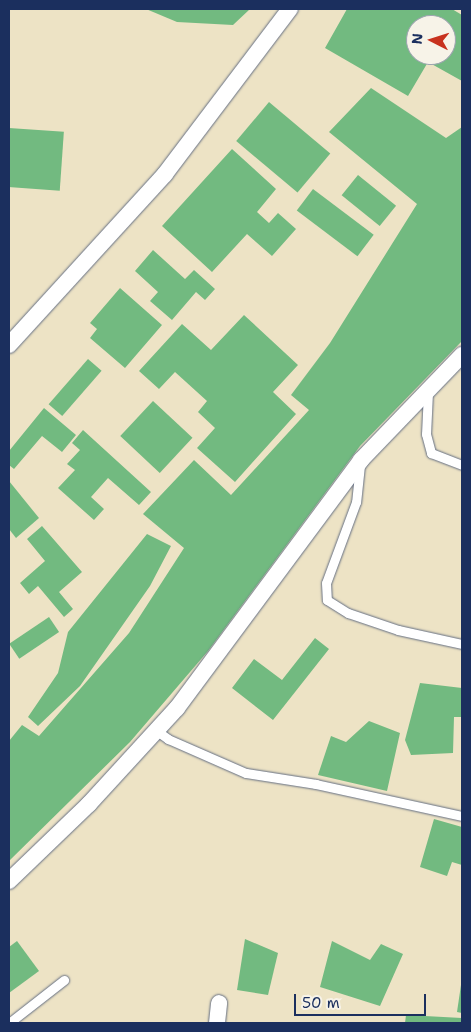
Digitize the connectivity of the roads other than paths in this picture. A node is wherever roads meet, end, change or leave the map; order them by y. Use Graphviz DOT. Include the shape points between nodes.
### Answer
graph roads {
  1 [pos="290,9"];
  2 [pos="9,345"];
  3 [pos="462,355"];
  4 [pos="428,390"];
  5 [pos="361,460"];
  6 [pos="462,466"];
  7 [pos="462,644"];
  8 [pos="157,731"];
  9 [pos="462,816"];
  10 [pos="9,881"];
  11 [pos="64,980"];
  12 [pos="219,1003"];
  13 [pos="9,1023"];
  14 [pos="217,1023"];
  1 -- 2 [label="street" via="166,174"];
  3 -- 4 [label="street"];
  4 -- 5 [label="street"];
  4 -- 6 [label="lane" via="426,434 431,452"];
  5 -- 7 [label="lane" via="356,502 326,584 327,600 348,613 398,630"];
  5 -- 8 [label="street"];
  8 -- 9 [label="lane" via="168,739 246,773 316,784"];
  8 -- 10 [label="street" via="89,804"];
  11 -- 13 [label="lane"];
  12 -- 14 [label="street"];
}
